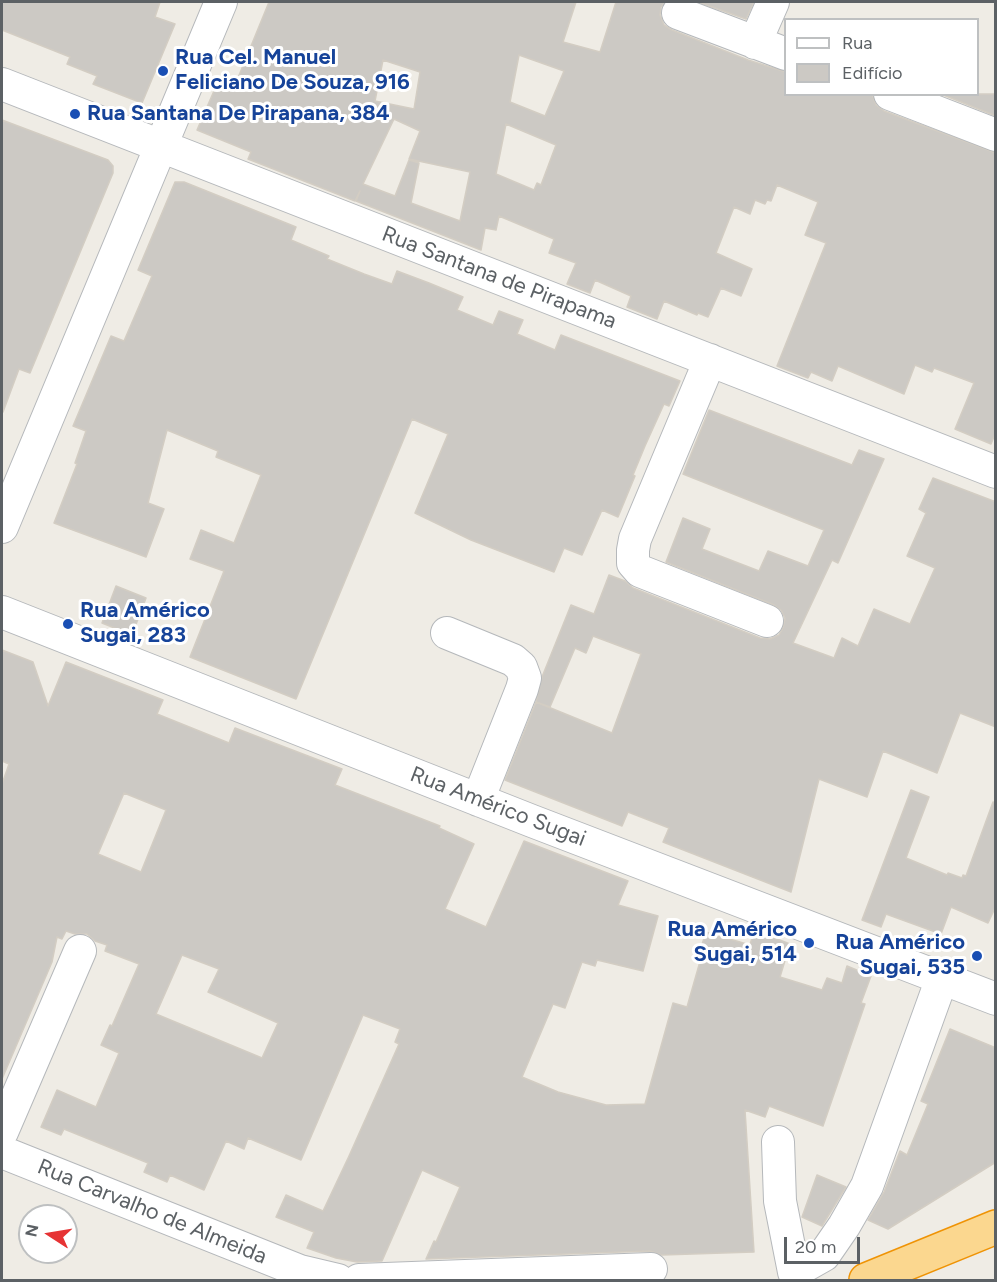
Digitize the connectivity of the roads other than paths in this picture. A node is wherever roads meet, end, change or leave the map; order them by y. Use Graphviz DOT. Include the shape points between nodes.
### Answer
graph roads {
  1 [pos="221,2"];
  2 [pos="773,2"];
  3 [pos="678,13"];
  4 [pos="755,43"];
  5 [pos="784,53"];
  6 [pos="2,84"];
  7 [pos="895,96"];
  8 [pos="996,135"];
  9 [pos="162,145"];
  10 [pos="710,360"];
  11 [pos="996,472"];
  12 [pos="2,527"];
  13 [pos="2,612"];
  14 [pos="767,621"];
  15 [pos="447,633"];
  16 [pos="478,800"];
  17 [pos="80,951"];
  18 [pos="942,978"];
  19 [pos="996,999"];
  20 [pos="2,1132"];
  21 [pos="778,1142"];
  22 [pos="2,1152"];
  23 [pos="996,1227"];
  24 [pos="651,1269"];
  25 [pos="796,1276"];
  26 [pos="338,1281"];
  27 [pos="359,1281"];
  28 [pos="866,1281"];
  1 -- 9 [label="street"];
  2 -- 4 [label="street"];
  3 -- 4 [label="street"];
  4 -- 5 [label="street"];
  6 -- 9 [label="street, Rua Santana de Pirapama"];
  7 -- 8 [label="street"];
  9 -- 10 [label="street, Rua Santana de Pirapama"];
  9 -- 12 [label="street"];
  10 -- 11 [label="street, Rua Santana de Pirapama"];
  10 -- 14 [label="street" via="635,539 633,563 639,571"];
  13 -- 16 [label="street, Rua Américo Sugai"];
  15 -- 16 [label="street" via="513,660 522,667 525,678"];
  16 -- 18 [label="street, Rua Américo Sugai"];
  17 -- 20 [label="street"];
  18 -- 19 [label="street, Rua Américo Sugai"];
  18 -- 25 [label="street" via="867,1186 824,1255"];
  21 -- 25 [label="street" via="780,1201"];
  22 -- 26 [label="street, Rua Carvalho de Almeida" via="300,1271"];
  23 -- 28 [label="highway"];
  24 -- 27 [label="street"];
}
